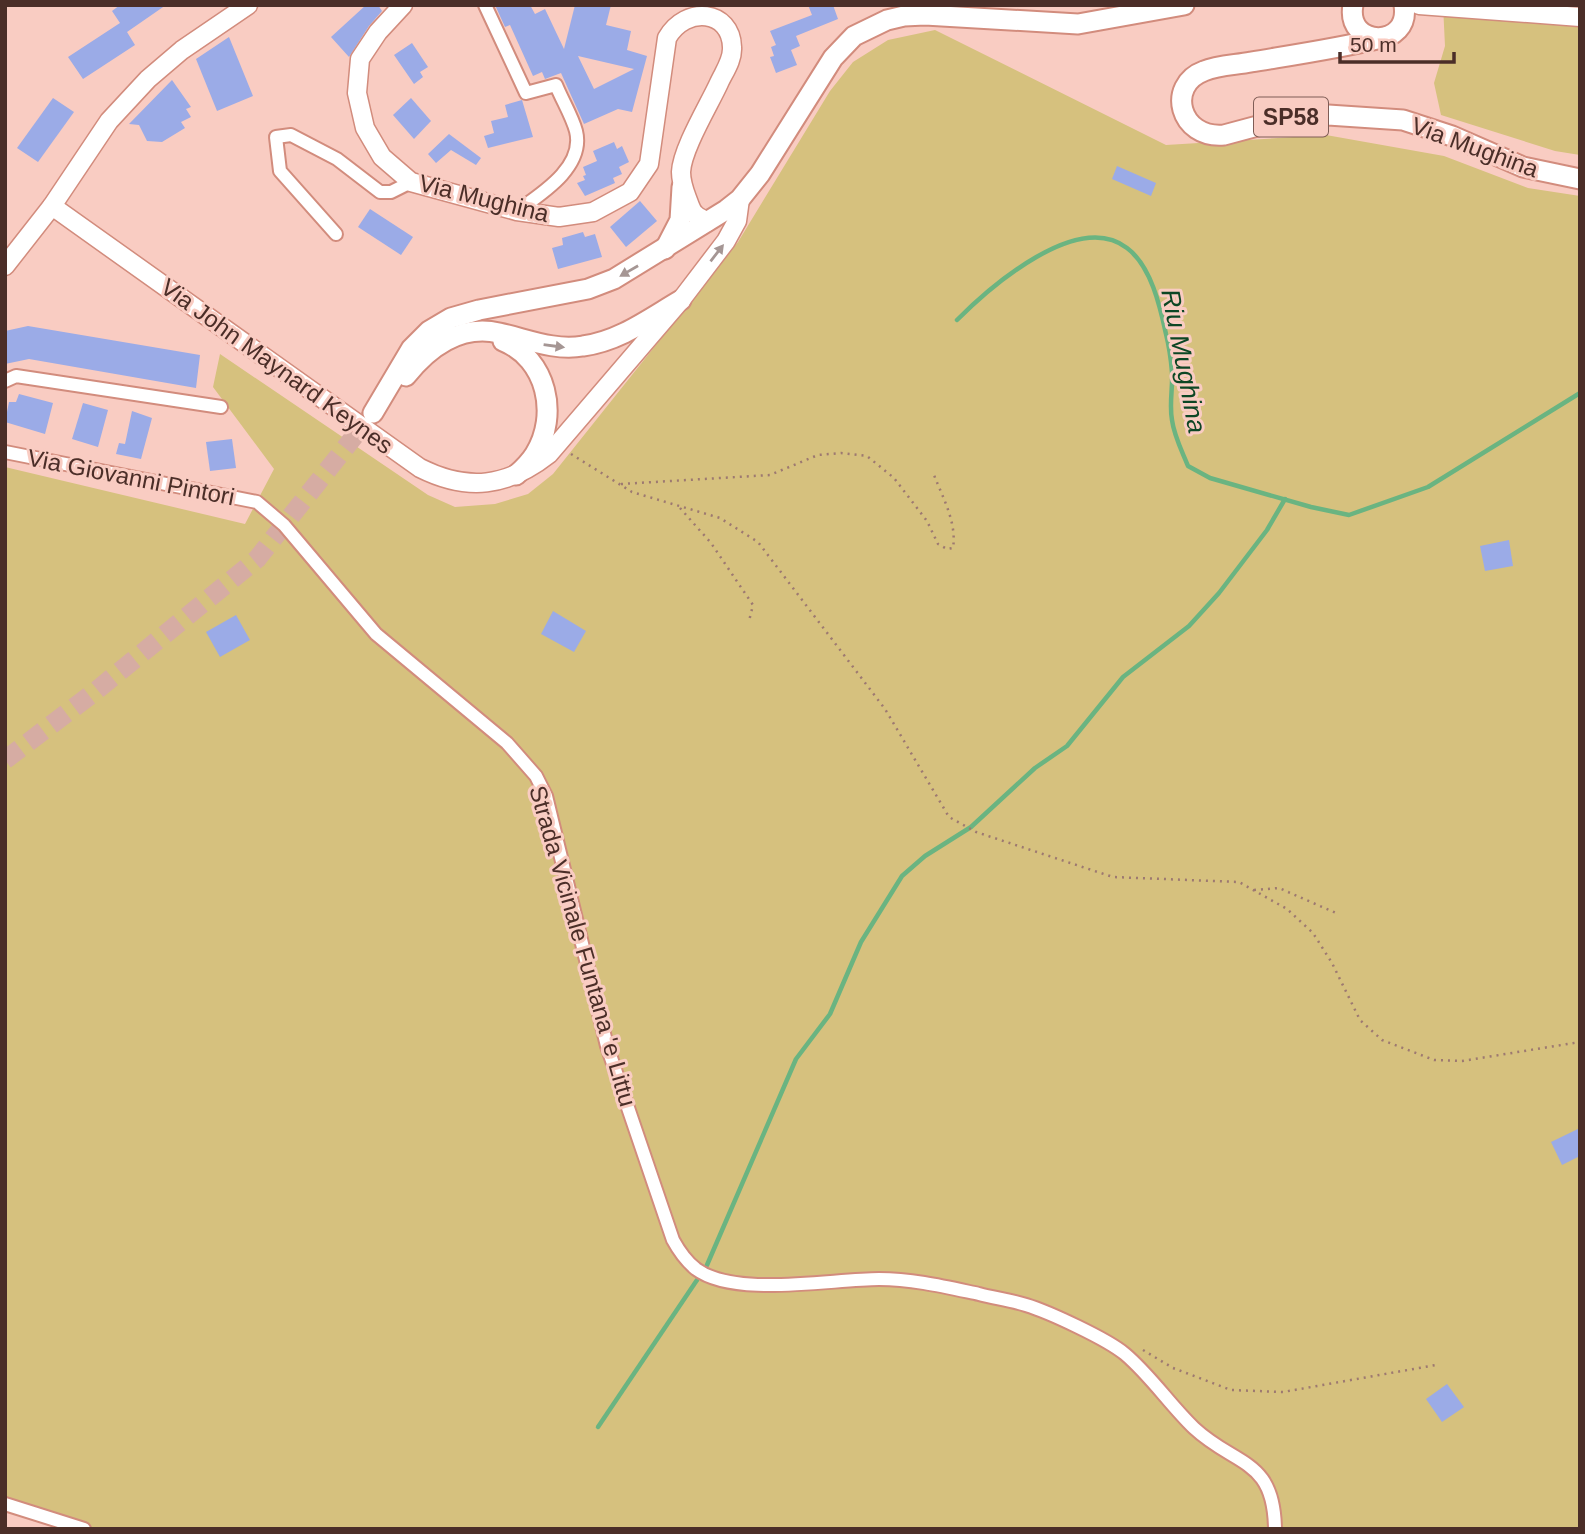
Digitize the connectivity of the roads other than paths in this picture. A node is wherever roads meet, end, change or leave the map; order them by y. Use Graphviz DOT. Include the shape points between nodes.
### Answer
graph roads {
  1 [pos="248,5"];
  2 [pos="403,5"];
  3 [pos="485,5"];
  4 [pos="1184,5"];
  5 [pos="1412,10"];
  6 [pos="702,11"];
  7 [pos="1351,12"];
  8 [pos="1580,17"];
  9 [pos="1377,39"];
  10 [pos="1330,50"];
  11 [pos="1580,179"];
  12 [pos="411,183"];
  13 [pos="682,187"];
  14 [pos="740,199"];
  15 [pos="52,206"];
  16 [pos="517,211"];
  17 [pos="708,222"];
  18 [pos="336,234"];
  19 [pos="665,249"];
  20 [pos="5,266"];
  21 [pos="681,300"];
  22 [pos="457,334"];
  23 [pos="5,381"];
  24 [pos="221,407"];
  25 [pos="5,452"];
  26 [pos="516,475"];
  27 [pos="257,502"];
  28 [pos="5,1504"];
  29 [pos="35,1513"];
  30 [pos="47,1529"];
  31 [pos="84,1529"];
  32 [pos="1275,1529"];
  1 -- 15 [label="street" via="148,79 109,121"];
  2 -- 12 [label="street, Via Mughina" via="360,59 356,93 365,128 382,157"];
  3 -- 16 [label="street" via="526,93 556,85 577,141 561,176"];
  4 -- 14 [label="main road" via="1078,24 904,16 870,27 833,58"];
  5 -- 8 [label="street"];
  5 -- 9 [label="main road" via="1389,36"];
  6 -- 13 [label="street, Via Mughina" via="727,31 731,59 697,128 681,170"];
  6 -- 16 [label="street, Via Mughina" via="681,21 667,38 649,164 630,192 593,212 559,217"];
  7 -- 9 [label="main road" via="1363,34"];
  7 -- 10 [label="main road"];
  9 -- 10 [label="main road"];
  10 -- 11 [label="main road, Via Mughina / SP58" via="1203,71 1186,85 1185,118 1192,127 1212,136 1291,117 1404,120 1523,167"];
  12 -- 16 [label="street, Via Mughina"];
  12 -- 18 [label="street" via="380,192 337,159 291,135 276,137 281,171"];
  13 -- 17 [label="street" via="693,213"];
  13 -- 19 [label="main road" via="680,220"];
  14 -- 17 [label="main road"];
  21 -- 14 [label="street, Via John Maynard Keynes, one-way" via="726,241 737,220"];
  15 -- 20 [label="street"];
  15 -- 26 [label="street, Via John Maynard Keynes" via="420,468 473,484"];
  17 -- 19 [label="main road"];
  19 -- 22 [label="main road, one-way" via="588,289 451,318 411,349 373,413 434,346"];
  22 -- 21 [label="main road, one-way" via="495,332 562,348 585,346 630,331"];
  21 -- 26 [label="street, Via John Maynard Keynes" via="549,454"];
  22 -- 26 [label="main road" via="508,342 528,358 542,379 548,404 541,442"];
  23 -- 24 [label="street" via="16,376"];
  25 -- 27 [label="street, Via Giovanni Pintori"];
  27 -- 32 [label="street, Strada Vicinale Funtana 'e Littu" via="284,526 376,634 507,743 536,776 546,796 607,1046 673,1240 684,1258 717,1279 756,1285 880,1279 931,1284 1026,1305 1075,1326 1125,1353 1196,1430 1262,1476 1272,1497"];
  28 -- 29 [label="street"];
  29 -- 30 [label="street"];
  29 -- 31 [label="street"];
}
